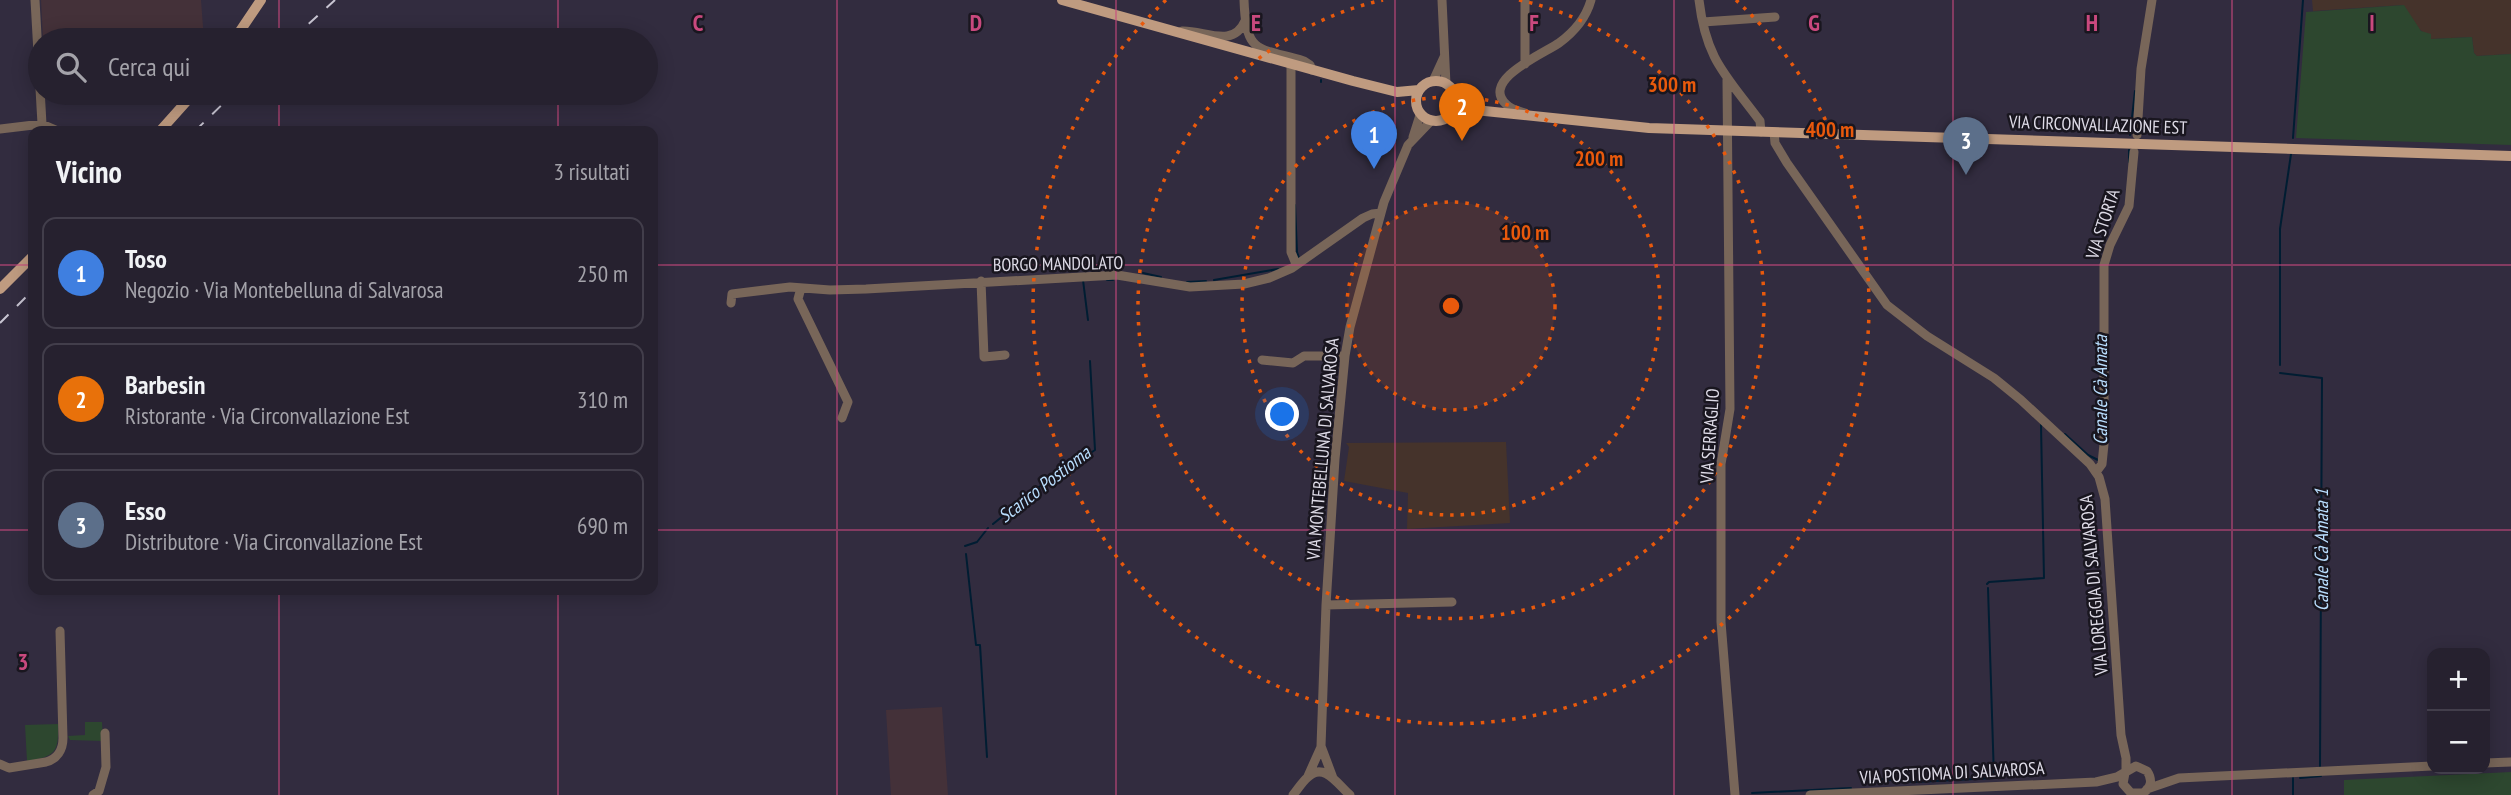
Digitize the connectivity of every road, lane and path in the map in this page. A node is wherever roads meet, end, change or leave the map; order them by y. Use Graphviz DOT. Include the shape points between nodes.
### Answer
graph roads {
  1 [pos="35,0"];
  2 [pos="261,0"];
  3 [pos="268,0"];
  4 [pos="1062,0"];
  5 [pos="1244,0"];
  6 [pos="1442,0"];
  7 [pos="1525,0"];
  8 [pos="1591,0"];
  9 [pos="1699,0"];
  10 [pos="2152,0"];
  11 [pos="252,16"];
  12 [pos="1775,18"];
  13 [pos="1245,21"];
  14 [pos="1703,22"];
  15 [pos="36,28"];
  16 [pos="243,28"];
  17 [pos="1175,32"];
  18 [pos="1445,55"];
  19 [pos="1291,64"];
  20 [pos="1525,64"];
  21 [pos="1312,70"];
  22 [pos="1727,80"];
  23 [pos="1433,81"];
  24 [pos="1446,84"];
  25 [pos="1419,90"];
  26 [pos="1397,92"];
  27 [pos="1456,101"];
  28 [pos="40,105"];
  29 [pos="183,105"];
  30 [pos="179,110"];
  31 [pos="1475,110"];
  32 [pos="1418,111"];
  33 [pos="1453,113"];
  34 [pos="1533,117"];
  35 [pos="1431,121"];
  36 [pos="41,124"];
  37 [pos="46,126"];
  38 [pos="160,126"];
  39 [pos="165,126"];
  40 [pos="0,129"];
  41 [pos="1728,131"];
  42 [pos="1761,132"];
  43 [pos="1774,132"];
  44 [pos="2137,135"];
  45 [pos="1412,139"];
  46 [pos="2134,152"];
  47 [pos="2511,156"];
  48 [pos="1381,213"];
  49 [pos="28,262"];
  50 [pos="1296,264"];
  51 [pos="981,281"];
  52 [pos="801,288"];
  53 [pos="0,289"];
  54 [pos="731,303"];
  55 [pos="1005,355"];
  56 [pos="1345,356"];
  57 [pos="1262,360"];
  58 [pos="842,418"];
  59 [pos="2096,472"];
  60 [pos="1452,603"];
  61 [pos="1326,606"];
  62 [pos="60,631"];
  63 [pos="105,733"];
  64 [pos="1321,746"];
  65 [pos="2125,753"];
  66 [pos="2511,762"];
  67 [pos="2490,763"];
  68 [pos="0,764"];
  69 [pos="2427,766"];
  70 [pos="2143,769"];
  71 [pos="2125,773"];
  72 [pos="2179,778"];
  73 [pos="1306,780"];
  74 [pos="1334,780"];
  75 [pos="2096,782"];
  76 [pos="2128,792"];
  77 [pos="2145,792"];
  78 [pos="93,795"];
  79 [pos="1293,795"];
  80 [pos="1304,795"];
  81 [pos="1336,795"];
  82 [pos="1350,795"];
  83 [pos="1735,795"];
  84 [pos="1810,795"];
  1 -- 15 [label="street"];
  2 -- 11 [label="main road"];
  3 -- 11 [label="main road"];
  4 -- 17 [label="main road"];
  5 -- 13 [label="street"];
  6 -- 18 [label="street"];
  7 -- 20 [label="street"];
  8 -- 20 [label="street" via="1576,27"];
  9 -- 14 [label="street"];
  10 -- 44 [label="street"];
  11 -- 16 [label="main road"];
  12 -- 14 [label="street"];
  13 -- 17 [label="street" via="1241,30 1229,37"];
  13 -- 21 [label="street" via="1255,46 1304,61"];
  14 -- 22 [label="street" via="1709,48"];
  17 -- 19 [label="main road"];
  18 -- 23 [label="street"];
  18 -- 24 [label="street"];
  19 -- 21 [label="main road"];
  19 -- 50 [label="street" via="1291,252"];
  20 -- 34 [label="street" via="1511,72 1501,93 1508,106"];
  21 -- 26 [label="main road"];
  22 -- 41 [label="street, VIA SERRAGLIO"];
  22 -- 42 [label="street" via="1761,122"];
  23 -- 24 [label="main road"];
  23 -- 25 [label="main road"];
  24 -- 27 [label="main road"];
  25 -- 26 [label="main road"];
  25 -- 32 [label="main road"];
  26 -- 32 [label="main road"];
  27 -- 31 [label="main road"];
  27 -- 33 [label="main road"];
  28 -- 36 [label="street"];
  29 -- 30 [label="main road"];
  30 -- 38 [label="street"];
  30 -- 39 [label="main road"];
  31 -- 33 [label="main road"];
  31 -- 34 [label="main road, VIA CIRCONVALLAZIONE EST"];
  32 -- 35 [label="main road"];
  32 -- 45 [label="street, VIA MONTEBELLUNA DI SALVAROSA"];
  33 -- 35 [label="main road"];
  34 -- 41 [label="main road, VIA CIRCONVALLAZIONE EST"];
  35 -- 45 [label="street"];
  36 -- 37 [label="street"];
  36 -- 40 [label="street"];
  41 -- 42 [label="main road, VIA CIRCONVALLAZIONE EST"];
  41 -- 83 [label="street, VIA SERRAGLIO" via="1730,409 1721,464 1721,622"];
  42 -- 43 [label="main road, VIA CIRCONVALLAZIONE EST"];
  43 -- 47 [label="main road, VIA CIRCONVALLAZIONE EST"];
  43 -- 59 [label="street, VIA LOREGGIA DI SALVAROSA" via="1781,154 1887,306 1994,378"];
  45 -- 48 [label="street, VIA MONTEBELLUNA DI SALVAROSA"];
  46 -- 59 [label="street, VIA STORTA" via="2129,206 2104,265 2104,444 2102,464"];
  48 -- 50 [label="street, BORGO MANDOLATO" via="1363,218"];
  48 -- 56 [label="street, VIA MONTEBELLUNA DI SALVAROSA"];
  49 -- 53 [label="main road"];
  50 -- 51 [label="street, BORGO MANDOLATO" via="1244,284 1190,287 1117,275"];
  51 -- 52 [label="street, BORGO MANDOLATO" via="866,289"];
  51 -- 55 [label="street" via="984,357"];
  52 -- 54 [label="street, BORGO MANDOLATO" via="732,294"];
  52 -- 58 [label="street" via="798,299 848,402"];
  56 -- 57 [label="street" via="1304,356 1293,363"];
  56 -- 61 [label="street, VIA MONTEBELLUNA DI SALVAROSA"];
  59 -- 65 [label="street, VIA LOREGGIA DI SALVAROSA" via="2105,499"];
  60 -- 61 [label="street"];
  61 -- 64 [label="street, VIA MONTEBELLUNA DI SALVAROSA"];
  62 -- 68 [label="street" via="61,750 52,761 9,768"];
  63 -- 78 [label="street" via="106,767 99,791"];
  64 -- 73 [label="street, VIA MONTEBELLUNA DI SALVAROSA"];
  64 -- 74 [label="street, VIA MONTEBELLUNA DI SALVAROSA"];
  65 -- 70 [label="street"];
  65 -- 71 [label="street, VIA LOREGGIA DI SALVAROSA"];
  66 -- 67 [label="street"];
  69 -- 72 [label="street"];
  70 -- 71 [label="street" via="2130,768"];
  70 -- 72 [label="street"];
  70 -- 77 [label="street" via="2151,782"];
  71 -- 75 [label="street, VIA POSTIOMA DI SALVAROSA"];
  71 -- 76 [label="street" via="2123,784"];
  72 -- 77 [label="street"];
  73 -- 74 [label="street" via="1320,772"];
  73 -- 79 [label="street"];
  73 -- 80 [label="street"];
  74 -- 81 [label="street"];
  74 -- 82 [label="street"];
  75 -- 76 [label="street, VIA POSTIOMA DI SALVAROSA"];
  75 -- 84 [label="street, VIA POSTIOMA DI SALVAROSA"];
  76 -- 77 [label="street"];
}
